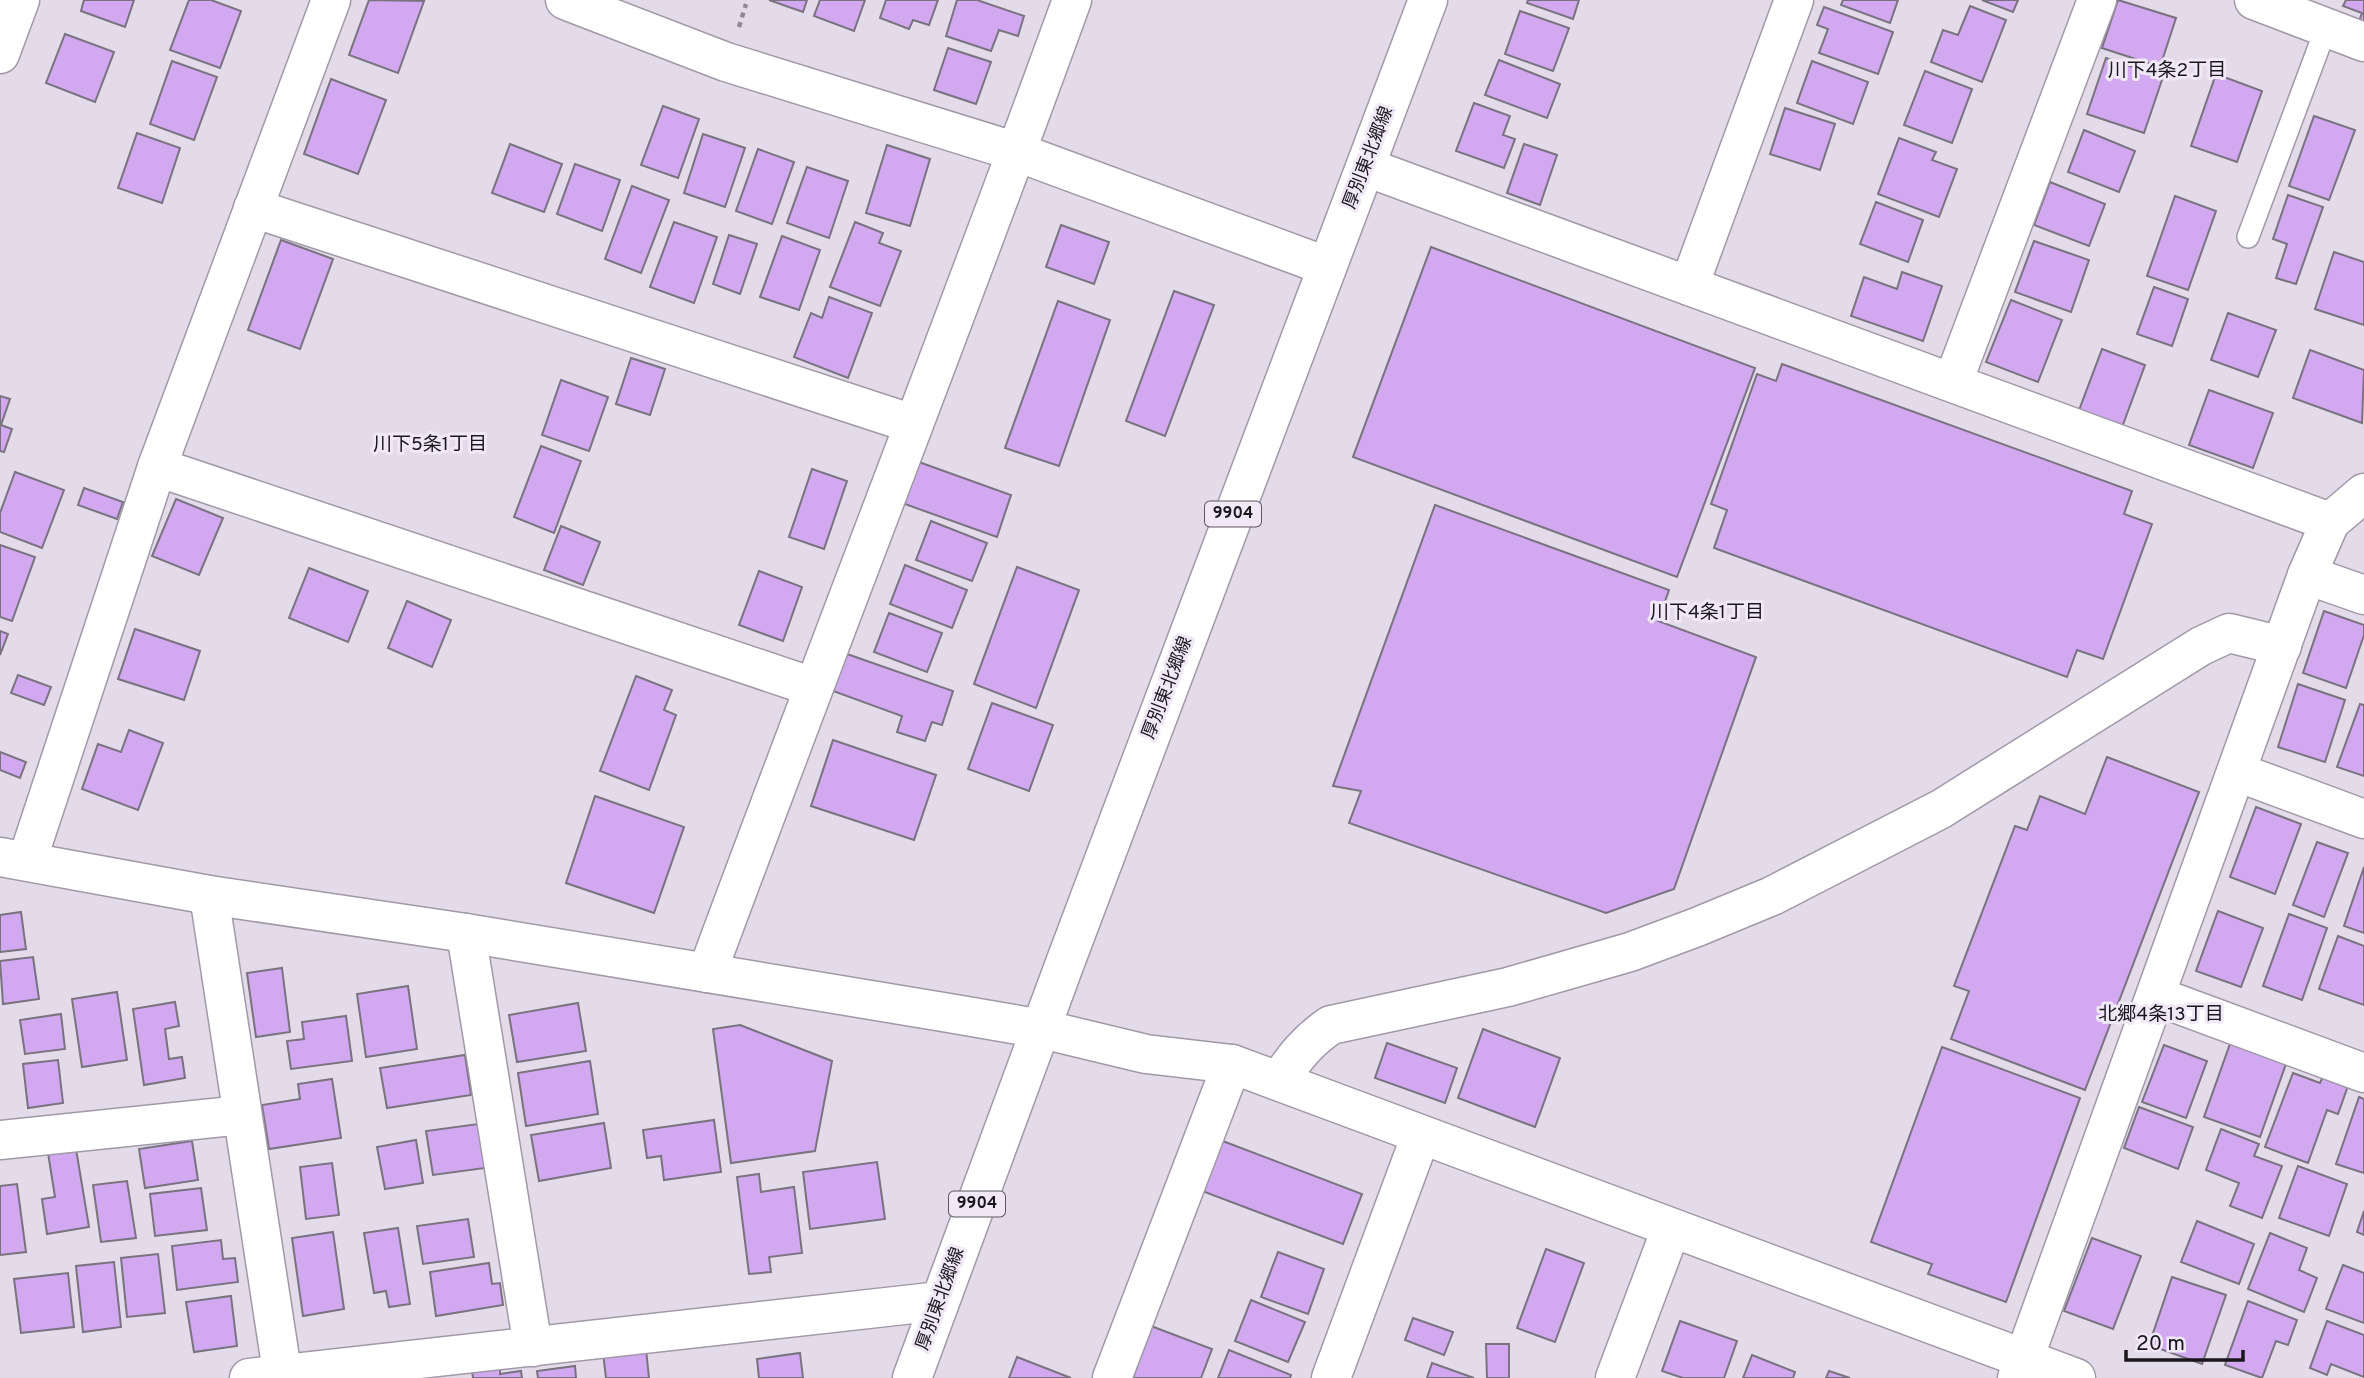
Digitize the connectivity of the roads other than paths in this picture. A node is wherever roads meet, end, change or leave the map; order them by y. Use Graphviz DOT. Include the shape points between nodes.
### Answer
graph roads {
  1 [pos="20,0"];
  2 [pos="331,0"];
  3 [pos="565,0"];
  4 [pos="1072,0"];
  5 [pos="1428,0"];
  6 [pos="1794,0"];
  7 [pos="2097,0"];
  8 [pos="2254,0"];
  9 [pos="2326,28"];
  10 [pos="2364,42"];
  11 [pos="0,54"];
  12 [pos="1017,152"];
  13 [pos="1366,167"];
  14 [pos="253,208"];
  15 [pos="2248,237"];
  16 [pos="1326,266"];
  17 [pos="1689,285"];
  18 [pos="1953,382"];
  19 [pos="913,424"];
  20 [pos="157,467"];
  21 [pos="2364,493"];
  22 [pos="2330,522"];
  23 [pos="2306,575"];
  24 [pos="2364,595"];
  25 [pos="2282,646"];
  26 [pos="813,687"];
  27 [pos="2237,772"];
  28 [pos="2364,819"];
  29 [pos="14,859"];
  30 [pos="209,895"];
  31 [pos="466,933"];
  32 [pos="707,973"];
  33 [pos="2156,996"];
  34 [pos="1042,1029"];
  35 [pos="1232,1064"];
  36 [pos="2364,1073"];
  37 [pos="1279,1081"];
  38 [pos="242,1115"];
  39 [pos="1421,1135"];
  40 [pos="0,1140"];
  41 [pos="1671,1229"];
  42 [pos="940,1301"];
  43 [pos="533,1347"];
  44 [pos="2021,1368"];
  45 [pos="272,1377"];
  46 [pos="912,1378"];
  47 [pos="1112,1378"];
  48 [pos="1331,1378"];
  49 [pos="1615,1378"];
  50 [pos="2077,1378"];
  1 -- 11 [label="street"];
  2 -- 14 [label="street"];
  3 -- 12 [label="street" via="726,62"];
  4 -- 12 [label="street"];
  5 -- 13 [label="street, 厚別東北郷線 / 9904"];
  6 -- 17 [label="street"];
  7 -- 18 [label="street"];
  8 -- 9 [label="street"];
  9 -- 10 [label="street"];
  9 -- 15 [label="lane"];
  12 -- 16 [label="street"];
  12 -- 19 [label="street"];
  13 -- 16 [label="street, 厚別東北郷線 / 9904"];
  13 -- 17 [label="street"];
  14 -- 19 [label="street"];
  14 -- 20 [label="street"];
  16 -- 34 [label="street, 厚別東北郷線 / 9904"];
  17 -- 18 [label="street"];
  18 -- 22 [label="street"];
  19 -- 26 [label="street"];
  20 -- 26 [label="street"];
  20 -- 29 [label="street"];
  21 -- 22 [label="street"];
  22 -- 23 [label="street"];
  23 -- 24 [label="street"];
  23 -- 25 [label="street"];
  25 -- 27 [label="street"];
  25 -- 37 [label="street" via="2229,634 2201,646 1941,809 1772,896 1630,952 1508,987 1331,1025 1311,1038"];
  26 -- 32 [label="street"];
  27 -- 28 [label="street"];
  27 -- 33 [label="street"];
  29 -- 30 [label="street"];
  30 -- 31 [label="street"];
  30 -- 38 [label="street"];
  31 -- 32 [label="street"];
  31 -- 43 [label="street"];
  32 -- 34 [label="street"];
  33 -- 36 [label="street"];
  33 -- 44 [label="street"];
  34 -- 35 [label="street" via="1146,1054"];
  34 -- 42 [label="street, 厚別東北郷線 / 9904"];
  35 -- 37 [label="street"];
  35 -- 47 [label="street"];
  37 -- 39 [label="street"];
  38 -- 40 [label="street"];
  38 -- 45 [label="street"];
  39 -- 41 [label="street"];
  39 -- 48 [label="street"];
  41 -- 44 [label="street"];
  41 -- 49 [label="street"];
  42 -- 43 [label="street"];
  42 -- 46 [label="street, 厚別東北郷線 / 9904"];
  43 -- 45 [label="street"];
  44 -- 50 [label="street"];
}
